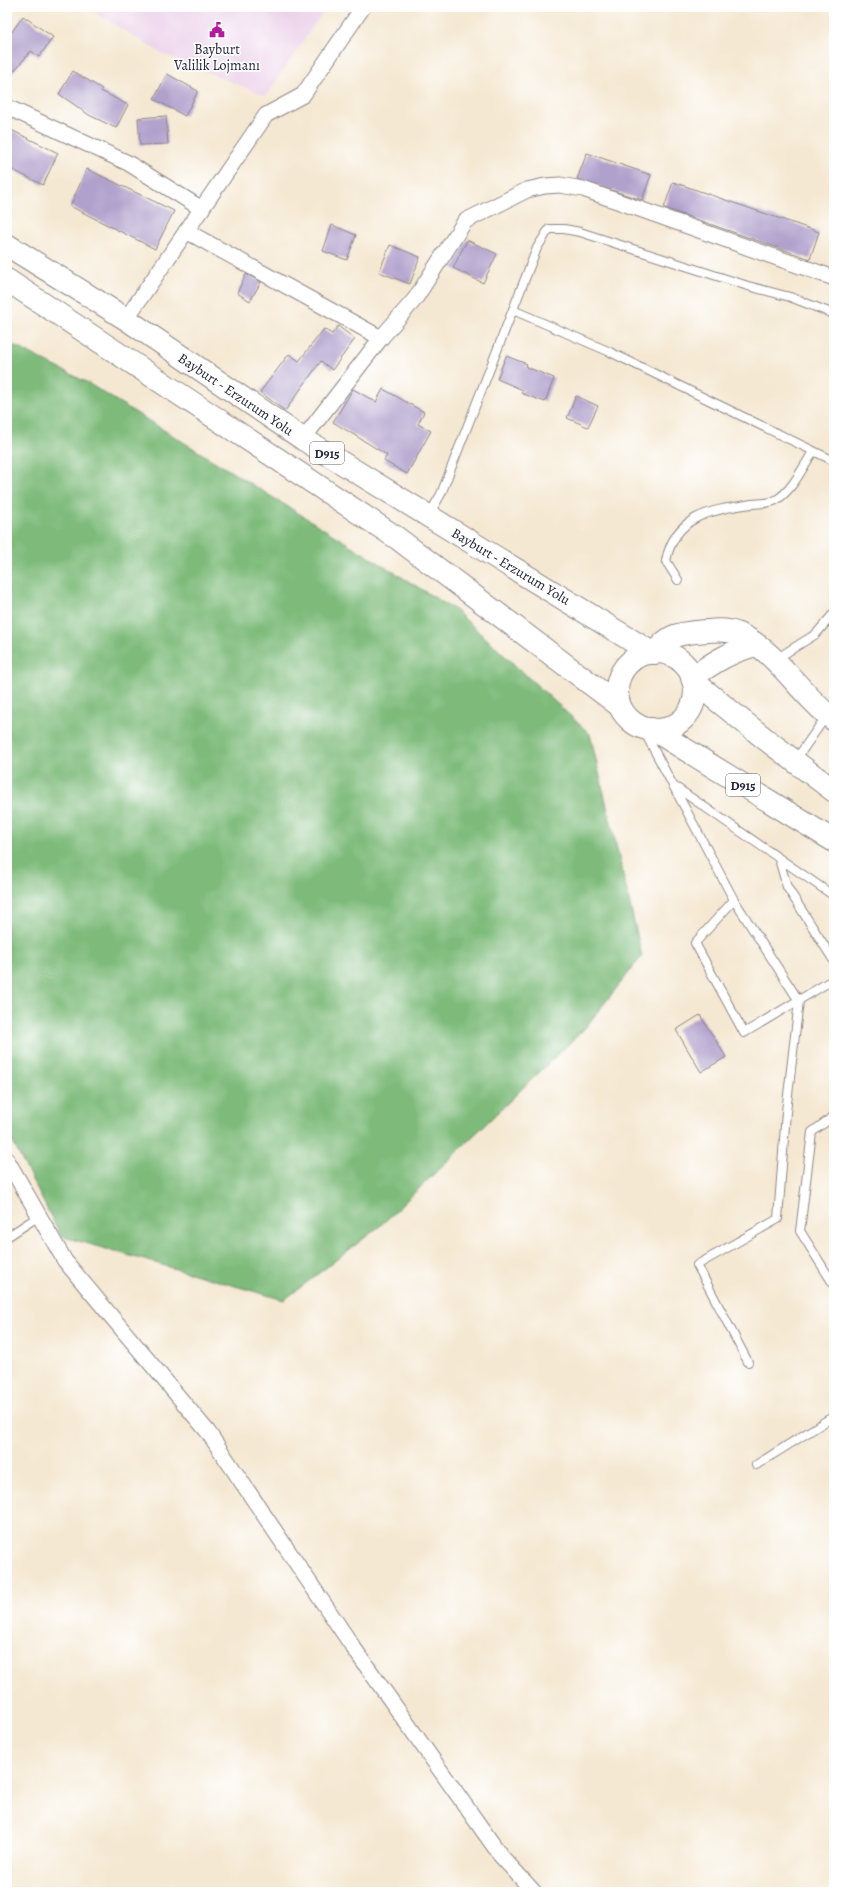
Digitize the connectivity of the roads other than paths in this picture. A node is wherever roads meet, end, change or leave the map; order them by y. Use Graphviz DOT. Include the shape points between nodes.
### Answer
graph roads {
  1 [pos="363,7"];
  2 [pos="7,107"];
  3 [pos="202,209"];
  4 [pos="186,231"];
  5 [pos="7,245"];
  6 [pos="834,278"];
  7 [pos="7,280"];
  8 [pos="513,310"];
  9 [pos="834,314"];
  10 [pos="126,320"];
  11 [pos="381,338"];
  12 [pos="303,439"];
  13 [pos="813,452"];
  14 [pos="834,461"];
  15 [pos="429,516"];
  16 [pos="678,580"];
  17 [pos="834,613"];
  18 [pos="756,645"];
  19 [pos="653,653"];
  20 [pos="775,660"];
  21 [pos="693,680"];
  22 [pos="620,706"];
  23 [pos="831,717"];
  24 [pos="647,728"];
  25 [pos="795,761"];
  26 [pos="674,786"];
  27 [pos="834,791"];
  28 [pos="834,841"];
  29 [pos="779,859"];
  30 [pos="832,895"];
  31 [pos="734,900"];
  32 [pos="834,904"];
  33 [pos="834,961"];
  34 [pos="834,979"];
  35 [pos="799,1002"];
  36 [pos="834,1116"];
  37 [pos="7,1160"];
  38 [pos="39,1216"];
  39 [pos="7,1237"];
  40 [pos="834,1286"];
  41 [pos="748,1362"];
  42 [pos="834,1416"];
  43 [pos="756,1465"];
  44 [pos="534,1892"];
  1 -- 3 [label="street" via="303,95 266,115"];
  2 -- 3 [label="street" via="128,163"];
  3 -- 4 [label="street"];
  4 -- 10 [label="street"];
  4 -- 11 [label="street"];
  5 -- 10 [label="main road, Bayburt - Erzurum Yolu / D915"];
  6 -- 11 [label="street" via="584,189 560,184 526,190 465,221 415,299"];
  7 -- 22 [label="main road, D915" via="397,538"];
  8 -- 9 [label="lane" via="537,248 549,229 564,229 790,297"];
  8 -- 13 [label="lane" via="610,352"];
  8 -- 15 [label="lane" via="441,494"];
  10 -- 12 [label="main road, Bayburt - Erzurum Yolu / D915"];
  11 -- 12 [label="street"];
  12 -- 15 [label="main road, Bayburt - Erzurum Yolu / D915"];
  13 -- 14 [label="lane"];
  13 -- 16 [label="lane" via="788,492 775,501 702,514 691,520 669,547 666,561"];
  15 -- 19 [label="main road, Bayburt - Erzurum Yolu / D915"];
  17 -- 20 [label="lane" via="816,634"];
  18 -- 19 [label="main road" via="736,632 714,630 673,636 663,641"];
  18 -- 20 [label="main road"];
  18 -- 21 [label="main road" via="721,658"];
  19 -- 21 [label="main road, Bayburt - Erzurum Yolu" via="673,656 689,671"];
  19 -- 22 [label="main road, Bayburt - Erzurum Yolu" via="633,660 620,676 617,686"];
  20 -- 23 [label="main road" via="812,702"];
  21 -- 24 [label="main road" via="693,702 682,720 662,729"];
  21 -- 25 [label="main road, Bayburt - Erzurum Yolu"];
  22 -- 24 [label="main road" via="633,722"];
  23 -- 25 [label="lane"];
  24 -- 26 [label="lane"];
  24 -- 28 [label="main road, D915"];
  25 -- 27 [label="main road, Bayburt - Erzurum Yolu"];
  26 -- 29 [label="lane"];
  26 -- 31 [label="lane"];
  29 -- 30 [label="lane"];
  29 -- 33 [label="lane" via="787,887"];
  30 -- 32 [label="lane"];
  31 -- 35 [label="lane"];
  31 -- 35 [label="lane" via="695,943 744,1033"];
  34 -- 35 [label="lane"];
  35 -- 41 [label="lane" via="786,1112 778,1219 697,1265"];
  36 -- 40 [label="lane" via="812,1132 800,1232"];
  37 -- 38 [label="street"];
  38 -- 39 [label="lane"];
  38 -- 44 [label="street" via="65,1261 208,1432 353,1648 501,1856"];
  42 -- 43 [label="lane"];
}
